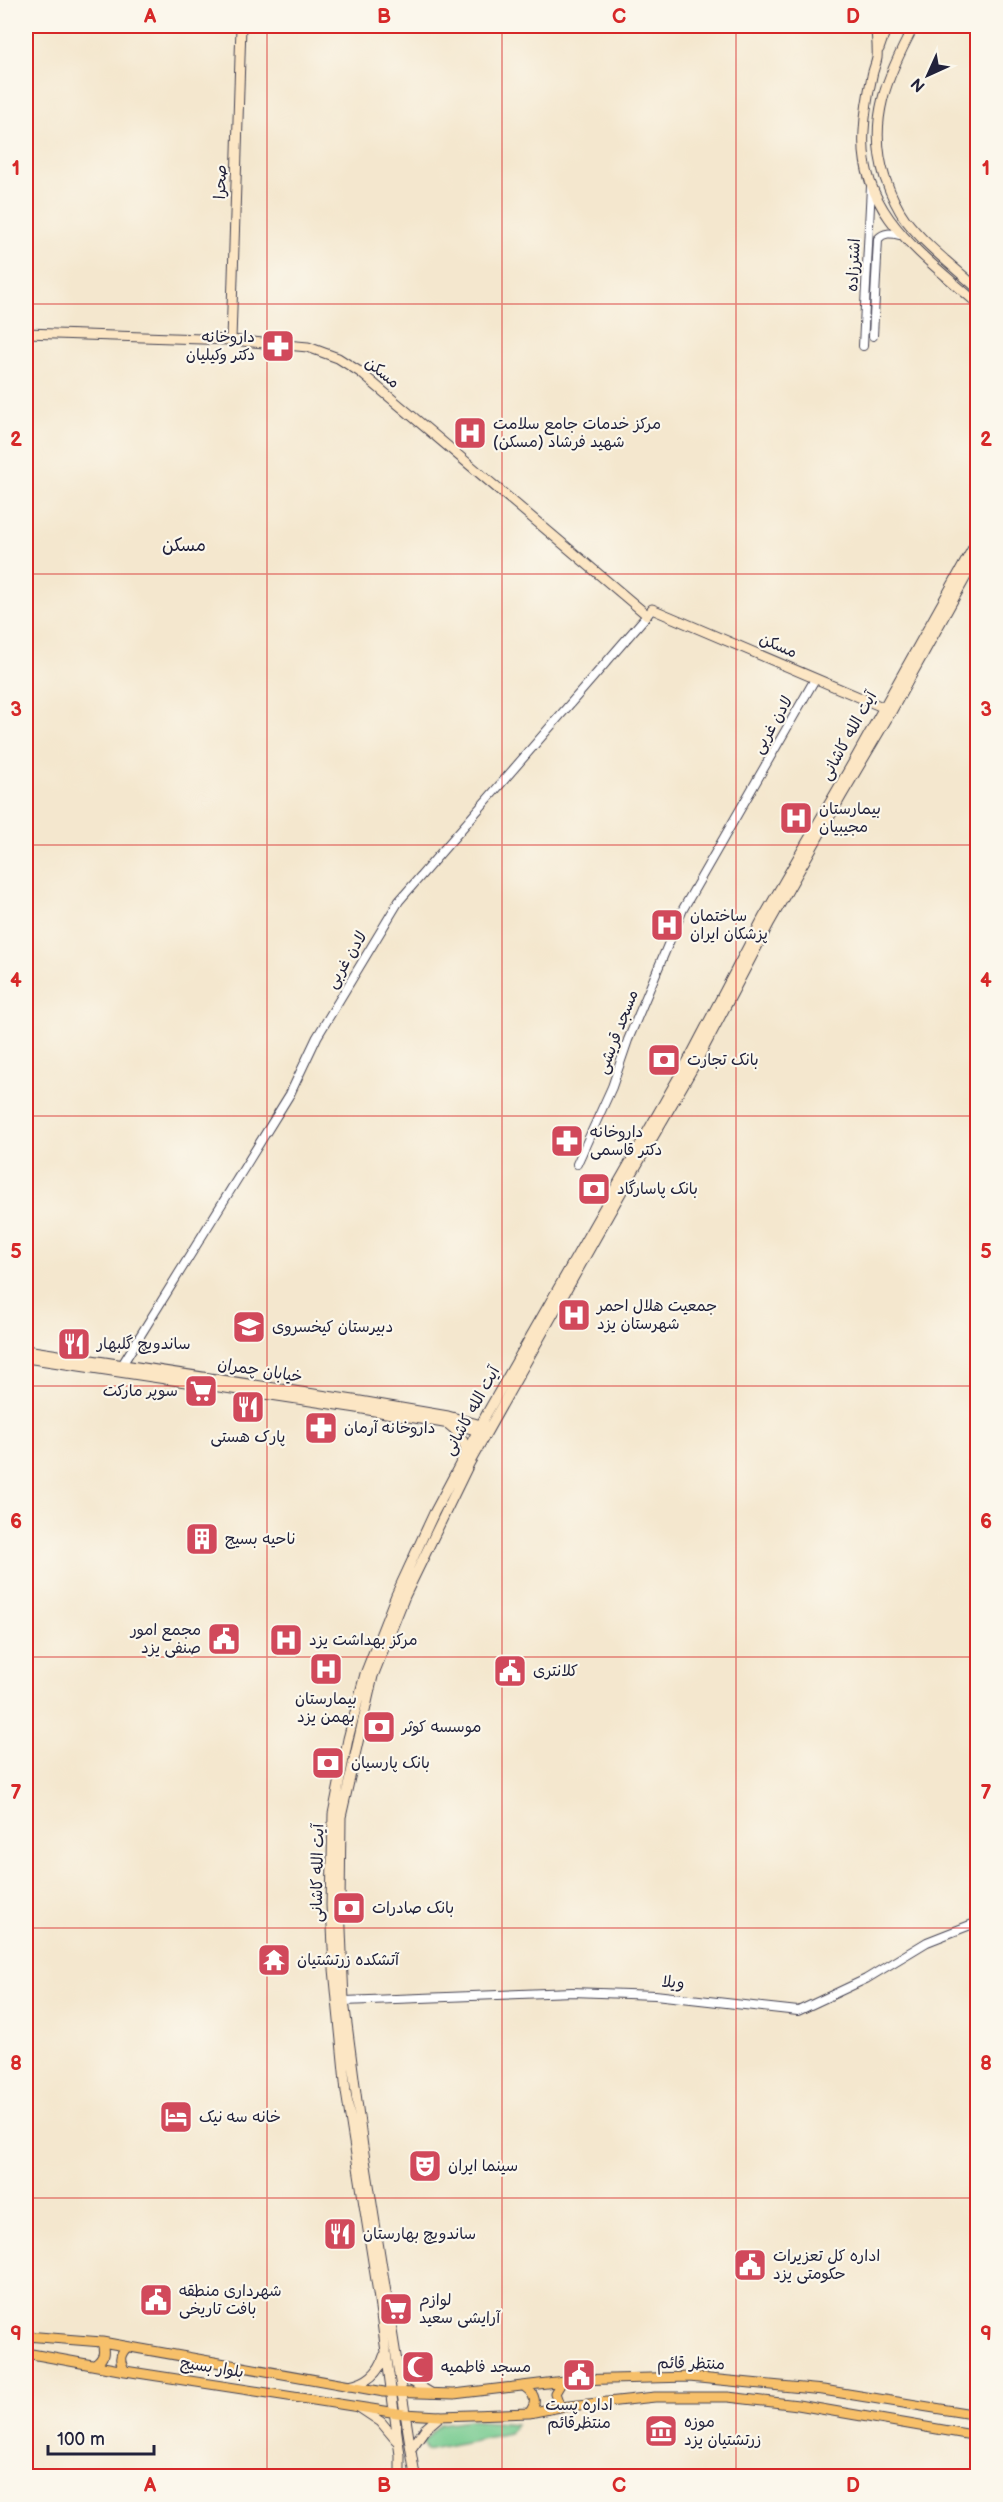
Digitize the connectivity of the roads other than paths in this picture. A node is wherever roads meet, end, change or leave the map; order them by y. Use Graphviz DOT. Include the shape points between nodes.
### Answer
graph roads {
  1 [pos="241,26"];
  2 [pos="876,26"];
  3 [pos="887,26"];
  4 [pos="907,26"];
  5 [pos="914,26"];
  6 [pos="905,43"];
  7 [pos="877,58"];
  8 [pos="871,186"];
  9 [pos="900,235"];
  10 [pos="978,289"];
  11 [pos="978,304"];
  12 [pos="26,333"];
  13 [pos="873,336"];
  14 [pos="231,340"];
  15 [pos="863,346"];
  16 [pos="978,539"];
  17 [pos="978,555"];
  18 [pos="650,612"];
  19 [pos="815,679"];
  20 [pos="887,709"];
  21 [pos="683,909"];
  22 [pos="577,1164"];
  23 [pos="26,1350"];
  24 [pos="26,1358"];
  25 [pos="122,1365"];
  26 [pos="487,1413"];
  27 [pos="467,1421"];
  28 [pos="447,1423"];
  29 [pos="483,1429"];
  30 [pos="466,1454"];
  31 [pos="349,1760"];
  32 [pos="978,1922"];
  33 [pos="344,2001"];
  34 [pos="26,2336"];
  35 [pos="102,2342"];
  36 [pos="127,2347"];
  37 [pos="26,2353"];
  38 [pos="390,2354"];
  39 [pos="95,2365"];
  40 [pos="125,2371"];
  41 [pos="561,2383"];
  42 [pos="348,2386"];
  43 [pos="525,2387"];
  44 [pos="390,2392"];
  45 [pos="402,2392"];
  46 [pos="436,2394"];
  47 [pos="358,2406"];
  48 [pos="560,2407"];
  49 [pos="393,2413"];
  50 [pos="529,2413"];
  51 [pos="404,2414"];
  52 [pos="978,2415"];
  53 [pos="440,2416"];
  54 [pos="978,2436"];
  55 [pos="398,2443"];
  56 [pos="411,2449"];
  57 [pos="400,2476"];
  58 [pos="415,2476"];
  1 -- 14 [label="main road, صحرا"];
  2 -- 7 [label="main road"];
  3 -- 7 [label="main road"];
  4 -- 6 [label="main road"];
  5 -- 6 [label="main road"];
  6 -- 10 [label="main road" via="880,104 876,134 880,162 905,219"];
  7 -- 8 [label="main road" via="864,133 864,158"];
  8 -- 9 [label="main road"];
  8 -- 15 [label="street, اشترزاده"];
  9 -- 11 [label="main road"];
  9 -- 13 [label="street, اشترزاده" via="884,234 878,240"];
  12 -- 14 [label="main road, مسکن"];
  14 -- 18 [label="main road, مسکن" via="308,347 338,358 360,372"];
  16 -- 20 [label="main road, آیت الله کاشانی"];
  17 -- 20 [label="main road, آیت الله کاشانی"];
  18 -- 19 [label="main road, مسکن"];
  18 -- 25 [label="street, لادن غربی" via="399,902 317,1037 290,1094"];
  19 -- 20 [label="main road, مسکن"];
  19 -- 21 [label="street, لادن غربی"];
  20 -- 26 [label="main road, آیت الله کاشانی" via="762,918 690,1057"];
  20 -- 29 [label="main road, آیت الله کاشانی" via="698,1061"];
  21 -- 22 [label="street, مسجد قریشی"];
  23 -- 25 [label="main road, خیابان چمران"];
  24 -- 28 [label="main road, خیابان چمران"];
  25 -- 27 [label="main road, خیابان چمران"];
  26 -- 27 [label="main road"];
  26 -- 29 [label="main road, آیت الله کاشانی"];
  27 -- 29 [label="main road, خیابان چمران"];
  28 -- 29 [label="main road, خیابان چمران"];
  28 -- 30 [label="main road" via="459,1433"];
  29 -- 30 [label="main road, آیت الله کاشانی"];
  29 -- 31 [label="main road, آیت الله کاشانی" via="381,1654"];
  30 -- 31 [label="main road, آیت الله کاشانی" via="434,1513 372,1651"];
  31 -- 33 [label="main road, آیت الله کاشانی" via="341,1817"];
  31 -- 38 [label="main road, آیت الله کاشانی" via="333,1814 334,1969 346,2092"];
  32 -- 33 [label="street, ویلا" via="927,1942 866,1979 798,2010 655,1995 572,1992"];
  33 -- 38 [label="main road, آیت الله کاشانی"];
  34 -- 35 [label="main road, بلوار بسیج"];
  35 -- 36 [label="main road, بلوار بسیج"];
  35 -- 39 [label="main road" via="105,2351"];
  36 -- 40 [label="main road" via="120,2363"];
  36 -- 42 [label="main road, بلوار بسیج"];
  37 -- 39 [label="main road, بلوار بسیج"];
  38 -- 42 [label="main road" via="373,2376"];
  38 -- 44 [label="main road, آیت الله کاشانی"];
  38 -- 45 [label="main road, آیت الله کاشانی"];
  38 -- 46 [label="main road" via="411,2381"];
  39 -- 40 [label="main road, بلوار بسیج"];
  40 -- 47 [label="main road, بلوار بسیج"];
  41 -- 43 [label="main road, منتظر قائم"];
  41 -- 48 [label="main road" via="555,2393"];
  41 -- 52 [label="main road, منتظر قائم" via="710,2379 823,2390"];
  42 -- 44 [label="main road, بلوار بسیج"];
  43 -- 46 [label="main road, منتظر قائم"];
  43 -- 50 [label="main road" via="535,2398"];
  44 -- 45 [label="main road, بلوار بسیج"];
  44 -- 49 [label="main road, آیت الله کاشانی"];
  45 -- 46 [label="main road, منتظر قائم"];
  45 -- 51 [label="main road, آیت الله کاشانی"];
  47 -- 49 [label="main road, بلوار بسیج"];
  47 -- 55 [label="main road" via="381,2422"];
  48 -- 50 [label="main road, منتظر قائم"];
  48 -- 54 [label="main road, منتظر قائم" via="655,2397 729,2397"];
  49 -- 51 [label="main road, بلوار بسیج"];
  49 -- 55 [label="main road"];
  50 -- 53 [label="main road, منتظر قائم"];
  51 -- 53 [label="main road, منتظر قائم"];
  51 -- 56 [label="main road"];
  53 -- 56 [label="main road"];
  55 -- 57 [label="main road"];
  56 -- 58 [label="main road"];
}
